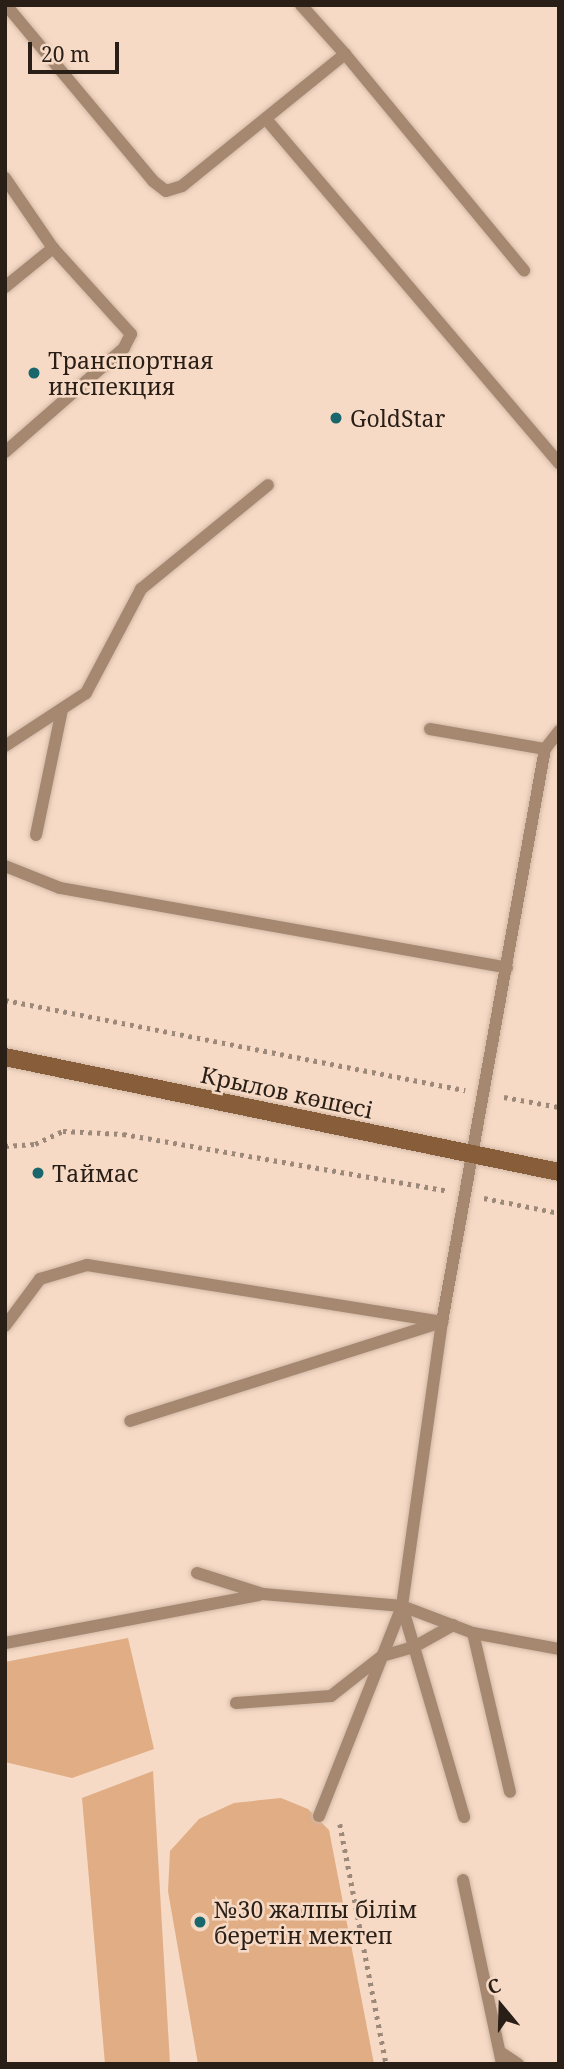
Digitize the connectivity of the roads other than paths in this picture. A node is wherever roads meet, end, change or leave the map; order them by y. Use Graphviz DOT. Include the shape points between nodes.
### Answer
graph roads {
  1 [pos="6,5"];
  2 [pos="301,5"];
  3 [pos="345,54"];
  4 [pos="266,119"];
  5 [pos="5,178"];
  6 [pos="53,248"];
  7 [pos="524,270"];
  8 [pos="5,287"];
  9 [pos="5,452"];
  10 [pos="559,463"];
  11 [pos="268,485"];
  12 [pos="62,709"];
  13 [pos="430,729"];
  14 [pos="559,731"];
  15 [pos="5,747"];
  16 [pos="545,749"];
  17 [pos="36,835"];
  18 [pos="5,866"];
  19 [pos="507,968"];
  20 [pos="5,1057"];
  21 [pos="475,1157"];
  22 [pos="559,1172"];
  23 [pos="442,1322"];
  24 [pos="5,1326"];
  25 [pos="130,1421"];
  26 [pos="197,1573"];
  27 [pos="263,1594"];
  28 [pos="402,1606"];
  29 [pos="453,1625"];
  30 [pos="473,1633"];
  31 [pos="5,1643"];
  32 [pos="414,1647"];
  33 [pos="559,1648"];
  34 [pos="382,1656"];
  35 [pos="236,1703"];
  36 [pos="510,1792"];
  37 [pos="319,1816"];
  38 [pos="464,1817"];
  39 [pos="463,1880"];
  40 [pos="501,2058"];
  41 [pos="518,2064"];
  1 -- 4 [label="lane" via="152,181 166,191 182,186"];
  2 -- 3 [label="lane"];
  3 -- 4 [label="lane"];
  3 -- 7 [label="lane"];
  4 -- 10 [label="lane"];
  5 -- 6 [label="lane"];
  6 -- 8 [label="lane"];
  6 -- 9 [label="lane" via="131,334 124,348"];
  11 -- 12 [label="lane" via="141,589 86,693"];
  12 -- 15 [label="lane"];
  12 -- 17 [label="lane"];
  13 -- 16 [label="lane"];
  14 -- 16 [label="lane"];
  16 -- 19 [label="lane"];
  18 -- 19 [label="lane" via="60,888"];
  19 -- 21 [label="lane"];
  20 -- 21 [label="main road, Крылов көшесі"];
  21 -- 22 [label="main road, Крылов көшесі"];
  21 -- 23 [label="lane"];
  23 -- 24 [label="lane" via="87,1265 40,1279"];
  23 -- 25 [label="lane"];
  23 -- 28 [label="lane"];
  26 -- 27 [label="lane"];
  27 -- 28 [label="lane"];
  27 -- 31 [label="lane"];
  28 -- 29 [label="lane"];
  28 -- 32 [label="lane"];
  28 -- 34 [label="lane"];
  29 -- 30 [label="lane"];
  29 -- 32 [label="lane"];
  30 -- 33 [label="lane"];
  30 -- 36 [label="lane"];
  32 -- 34 [label="lane"];
  32 -- 38 [label="lane"];
  34 -- 35 [label="lane" via="331,1696"];
  34 -- 37 [label="lane"];
  39 -- 40 [label="lane"];
  40 -- 41 [label="lane"];
}
